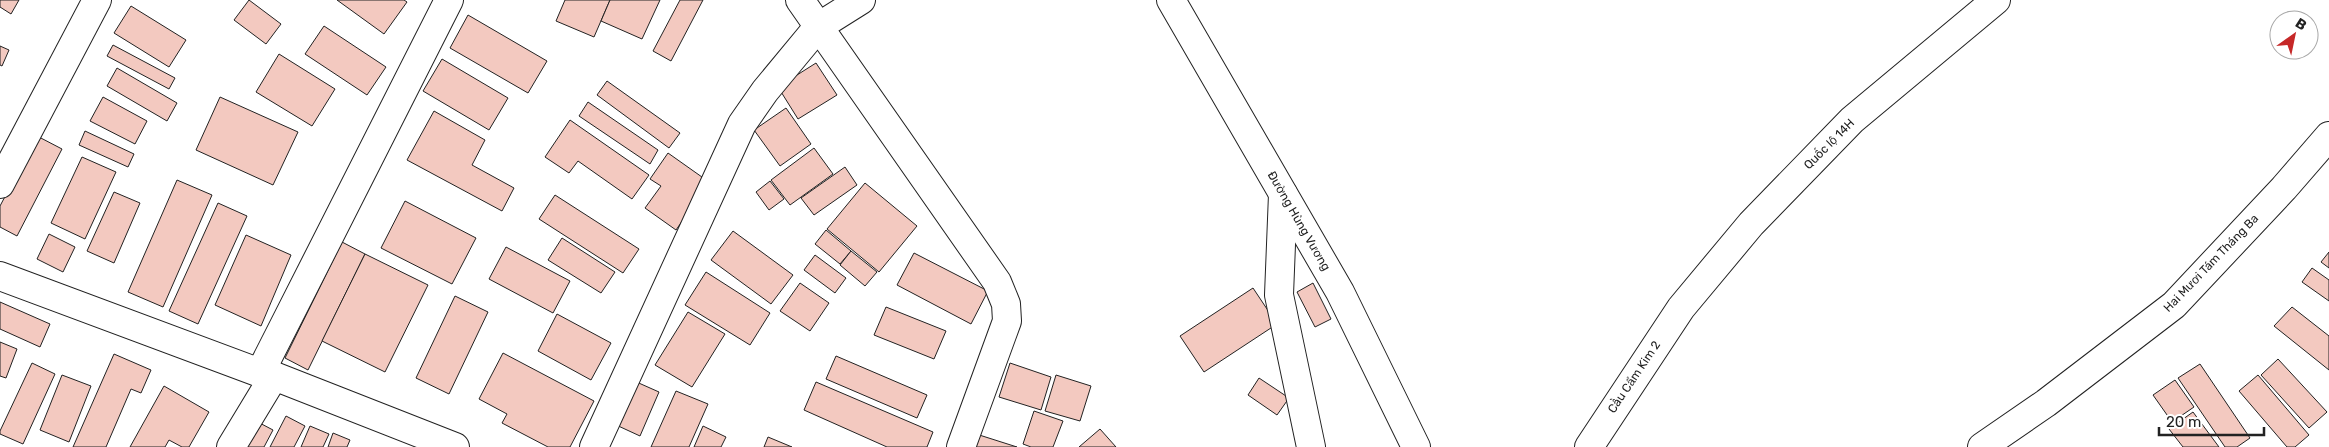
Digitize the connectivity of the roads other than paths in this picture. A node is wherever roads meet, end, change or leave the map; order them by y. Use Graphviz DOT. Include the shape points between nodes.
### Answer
graph roads {
  1 [pos="97,0"];
  2 [pos="449,0"];
  3 [pos="800,0"];
  4 [pos="861,0"];
  5 [pos="1171,0"];
  6 [pos="1996,0"];
  7 [pos="818,27"];
  8 [pos="2329,136"];
  9 [pos="0,184"];
  10 [pos="1283,194"];
  11 [pos="0,276"];
  12 [pos="1682,308"];
  13 [pos="267,374"];
  14 [pos="231,447"];
  15 [pos="455,447"];
  16 [pos="594,447"];
  17 [pos="961,447"];
  18 [pos="1311,447"];
  19 [pos="1416,447"];
  20 [pos="1589,447"];
  21 [pos="1982,447"];
  1 -- 9 [label="street"];
  2 -- 13 [label="street"];
  3 -- 7 [label="street"];
  4 -- 7 [label="street"];
  5 -- 10 [label="street, Đường Hùng Vương"];
  6 -- 12 [label="street, Quốc lộ 14H" via="1852,120 1751,224"];
  7 -- 16 [label="street" via="742,124"];
  7 -- 17 [label="street" via="997,282 1006,304 1007,321"];
  8 -- 21 [label="street, Hai Mươi Tám Tháng Ba" via="2174,304 2046,403"];
  10 -- 18 [label="street" via="1279,295"];
  10 -- 19 [label="street, Đường Hùng Vương" via="1340,292"];
  11 -- 13 [label="street"];
  12 -- 20 [label="street, Cầu Cẩm Kim 2"];
  13 -- 14 [label="street"];
  13 -- 15 [label="street"];
}
